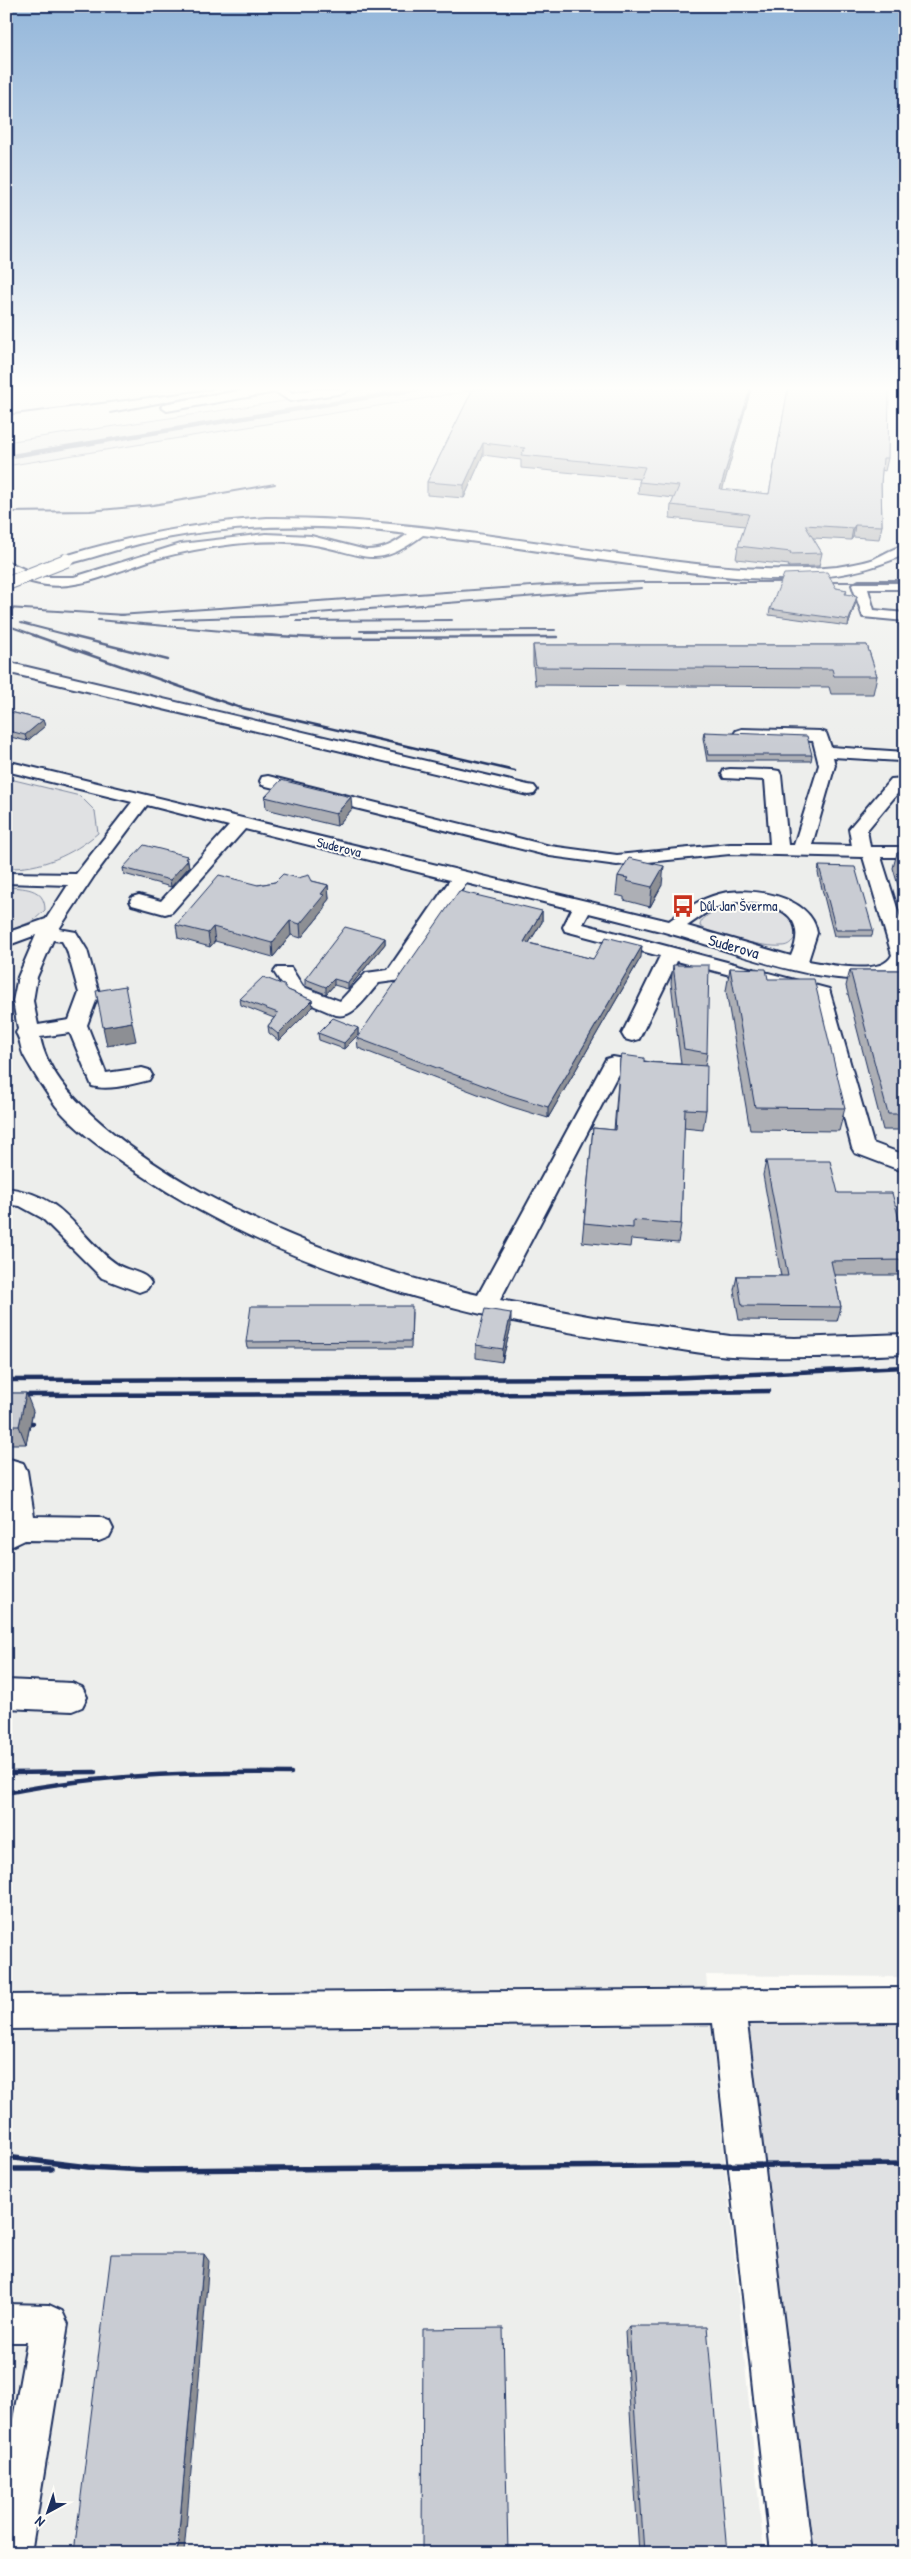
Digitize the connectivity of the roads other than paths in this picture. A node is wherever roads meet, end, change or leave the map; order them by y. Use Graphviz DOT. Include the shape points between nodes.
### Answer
graph roads {
  1 [pos="419,532"];
  2 [pos="905,549"];
  3 [pos="6,564"];
  4 [pos="6,584"];
  5 [pos="905,585"];
  6 [pos="905,617"];
  7 [pos="6,667"];
  8 [pos="724,734"];
  9 [pos="822,752"];
  10 [pos="900,756"];
  11 [pos="6,766"];
  12 [pos="730,774"];
  13 [pos="268,781"];
  14 [pos="905,783"];
  15 [pos="528,790"];
  16 [pos="143,799"];
  17 [pos="241,823"];
  18 [pos="779,850"];
  19 [pos="801,850"];
  20 [pos="866,852"];
  21 [pos="905,852"];
  22 [pos="461,877"];
  23 [pos="6,878"];
  24 [pos="83,880"];
  25 [pos="139,901"];
  26 [pos="583,906"];
  27 [pos="50,927"];
  28 [pos="672,928"];
  29 [pos="6,940"];
  30 [pos="671,953"];
  31 [pos="790,962"];
  32 [pos="284,972"];
  33 [pos="780,982"];
  34 [pos="77,1025"];
  35 [pos="26,1033"];
  36 [pos="632,1034"];
  37 [pos="670,1073"];
  38 [pos="142,1075"];
  39 [pos="905,1164"];
  40 [pos="6,1196"];
  41 [pos="139,1284"];
  42 [pos="485,1305"];
  43 [pos="905,1344"];
  44 [pos="6,1469"];
  45 [pos="99,1529"];
  46 [pos="14,1532"];
  47 [pos="6,1694"];
  48 [pos="72,1697"];
  49 [pos="905,2005"];
  50 [pos="728,2006"];
  51 [pos="6,2012"];
  52 [pos="6,2323"];
  53 [pos="10,2553"];
  54 [pos="792,2553"];
  1 -- 2 [label="street" via="656,563 780,574 842,570 882,560"];
  1 -- 3 [label="street" via="400,548 376,554 360,554 296,538 220,541 161,554 94,578 68,582 42,581"];
  1 -- 4 [label="street, bridge" via="334,523 226,525 157,534 67,560"];
  5 -- 6 [label="street" via="859,585 868,614"];
  7 -- 15 [label="street"];
  8 -- 9 [label="street" via="820,736"];
  9 -- 10 [label="street"];
  9 -- 19 [label="street" via="827,765"];
  11 -- 16 [label="street, Suderova"];
  12 -- 18 [label="street" via="773,775"];
  13 -- 18 [label="street" via="550,851 608,859 730,849"];
  14 -- 20 [label="street" via="897,783 858,829"];
  16 -- 17 [label="street, Suderova"];
  16 -- 24 [label="street"];
  17 -- 22 [label="street, Suderova"];
  17 -- 25 [label="street" via="165,908"];
  18 -- 19 [label="street"];
  19 -- 20 [label="street"];
  20 -- 21 [label="street"];
  20 -- 31 [label="street, Suderova" via="901,960 897,965 869,973 840,972"];
  22 -- 26 [label="street, Suderova"];
  22 -- 32 [label="street" via="394,976 373,977 343,1010 296,991"];
  23 -- 24 [label="street"];
  24 -- 27 [label="street"];
  26 -- 28 [label="street, Suderova"];
  26 -- 30 [label="street" via="572,927"];
  27 -- 29 [label="street"];
  27 -- 34 [label="street" via="69,936 77,950 89,993"];
  27 -- 35 [label="street" via="27,978 23,1002"];
  28 -- 31 [label="street, Suderova"];
  28 -- 31 [label="street, Suderova" via="724,898 744,896 768,900 793,912 807,928 807,941"];
  30 -- 33 [label="street"];
  30 -- 36 [label="street"];
  31 -- 33 [label="street"];
  33 -- 39 [label="street" via="822,994 863,1148"];
  34 -- 35 [label="street"];
  34 -- 38 [label="street" via="99,1080"];
  35 -- 42 [label="street" via="47,1081 110,1143 161,1180 297,1246 410,1286"];
  37 -- 42 [label="lane" via="612,1064"];
  40 -- 41 [label="street" via="17,1196 45,1206 108,1270"];
  42 -- 43 [label="street" via="613,1330 729,1346"];
  44 -- 46 [label="street" via="14,1471"];
  45 -- 46 [label="street"];
  47 -- 48 [label="street"];
  49 -- 50 [label="street"];
  50 -- 51 [label="street"];
  50 -- 54 [label="street"];
  52 -- 53 [label="street" via="48,2324"];
}
